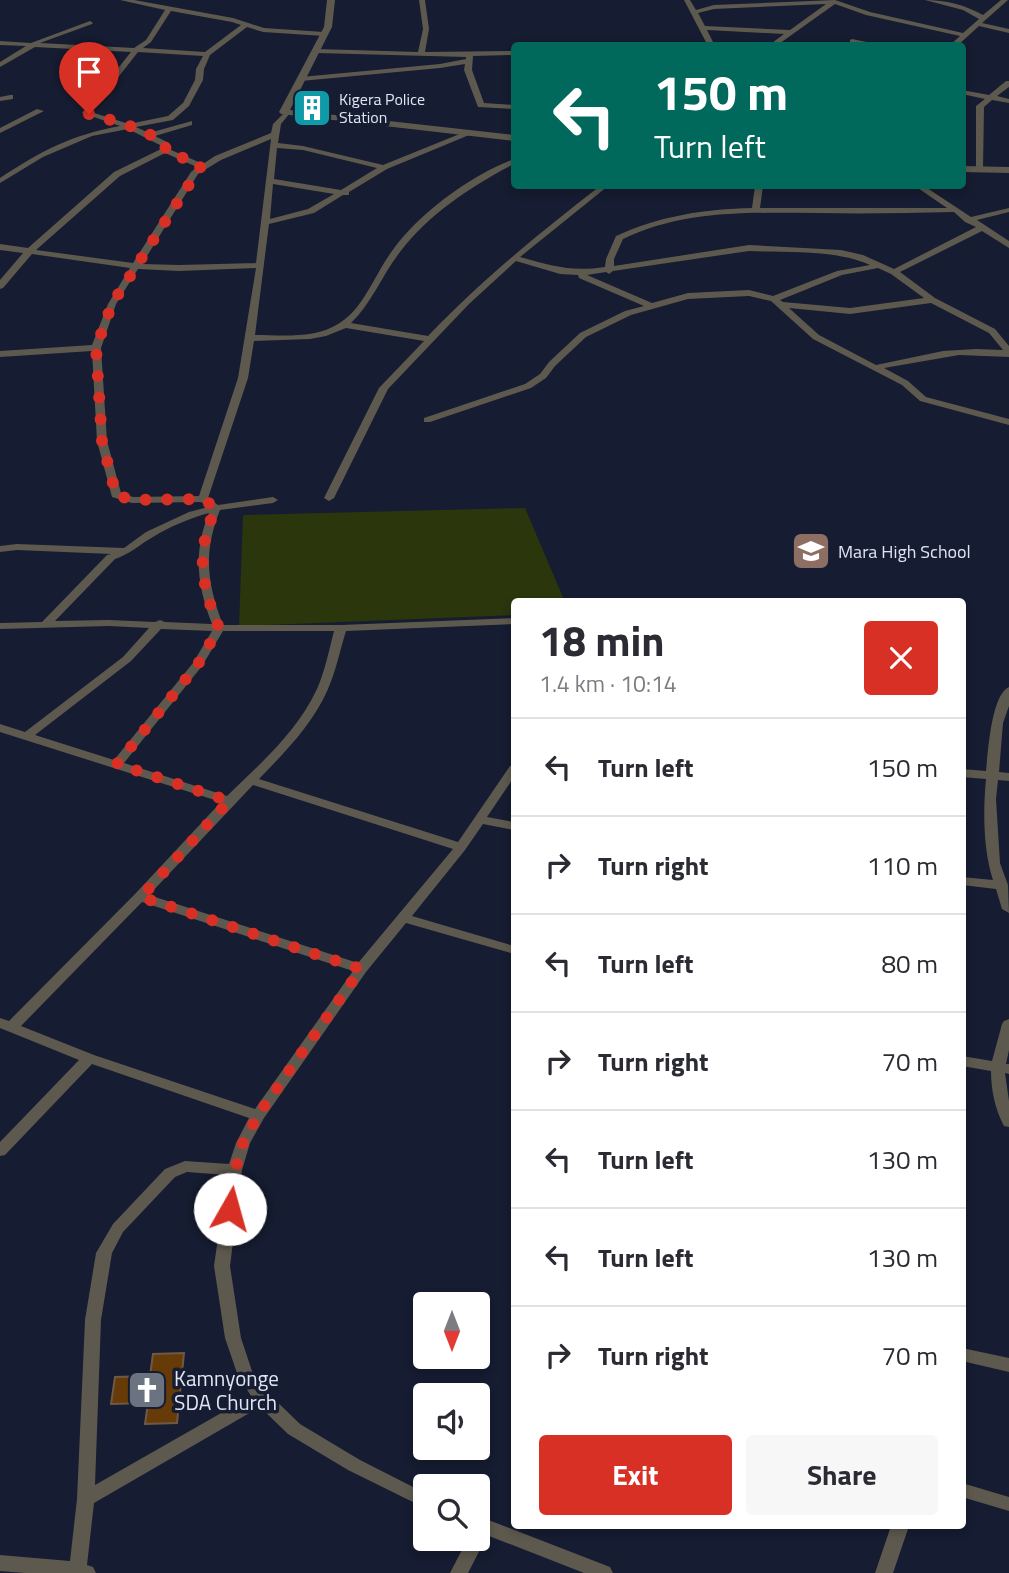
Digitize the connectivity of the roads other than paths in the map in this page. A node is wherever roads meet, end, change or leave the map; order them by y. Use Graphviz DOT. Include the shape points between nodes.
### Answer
graph roads {
  1 [pos="123,0"];
  2 [pos="331,0"];
  3 [pos="422,0"];
  4 [pos="928,0"];
  5 [pos="836,1"];
  6 [pos="155,2"];
  7 [pos="688,2"];
  8 [pos="1003,2"];
  9 [pos="778,4"];
  10 [pos="1009,5"];
  11 [pos="717,7"];
  12 [pos="169,9"];
  13 [pos="694,12"];
  14 [pos="812,17"];
  15 [pos="980,21"];
  16 [pos="90,23"];
  17 [pos="245,24"];
  18 [pos="703,28"];
  19 [pos="1009,30"];
  20 [pos="791,32"];
  21 [pos="324,34"];
  22 [pos="965,35"];
  23 [pos="852,41"];
  24 [pos="710,42"];
  25 [pos="777,42"];
  26 [pos="857,42"];
  27 [pos="956,42"];
  28 [pos="0,43"];
  29 [pos="24,44"];
  30 [pos="33,45"];
  31 [pos="136,50"];
  32 [pos="317,51"];
  33 [pos="511,53"];
  34 [pos="206,54"];
  35 [pos="421,54"];
  36 [pos="469,58"];
  37 [pos="0,65"];
  38 [pos="301,79"];
  39 [pos="1009,83"];
  40 [pos="966,93"];
  41 [pos="10,97"];
  42 [pos="989,97"];
  43 [pos="0,99"];
  44 [pos="1009,101"];
  45 [pos="511,107"];
  46 [pos="40,111"];
  47 [pos="285,113"];
  48 [pos="189,123"];
  49 [pos="128,126"];
  50 [pos="0,131"];
  51 [pos="470,133"];
  52 [pos="275,134"];
  53 [pos="150,135"];
  54 [pos="511,138"];
  55 [pos="273,145"];
  56 [pos="165,150"];
  57 [pos="511,163"];
  58 [pos="201,166"];
  59 [pos="384,167"];
  60 [pos="966,169"];
  61 [pos="979,169"];
  62 [pos="1009,170"];
  63 [pos="0,181"];
  64 [pos="270,181"];
  65 [pos="600,189"];
  66 [pos="759,189"];
  67 [pos="924,189"];
  68 [pos="346,192"];
  69 [pos="956,210"];
  70 [pos="1009,210"];
  71 [pos="756,211"];
  72 [pos="968,220"];
  73 [pos="265,223"];
  74 [pos="981,228"];
  75 [pos="1009,245"];
  76 [pos="0,247"];
  77 [pos="30,251"];
  78 [pos="514,258"];
  79 [pos="259,265"];
  80 [pos="881,265"];
  81 [pos="135,266"];
  82 [pos="609,271"];
  83 [pos="894,272"];
  84 [pos="574,273"];
  85 [pos="0,286"];
  86 [pos="932,300"];
  87 [pos="778,302"];
  88 [pos="649,305"];
  89 [pos="346,325"];
  90 [pos="250,338"];
  91 [pos="429,339"];
  92 [pos="96,348"];
  93 [pos="1009,353"];
  94 [pos="0,354"];
  95 [pos="878,367"];
  96 [pos="427,420"];
  97 [pos="1009,422"];
  98 [pos="329,498"];
  99 [pos="203,499"];
  100 [pos="273,500"];
  101 [pos="216,508"];
  102 [pos="0,550"];
  103 [pos="126,551"];
  104 [pos="511,621"];
  105 [pos="47,623"];
  106 [pos="160,623"];
  107 [pos="0,626"];
  108 [pos="219,628"];
  109 [pos="341,628"];
  110 [pos="1009,690"];
  111 [pos="0,728"];
  112 [pos="26,737"];
  113 [pos="117,764"];
  114 [pos="966,773"];
  115 [pos="511,774"];
  116 [pos="994,775"];
  117 [pos="1009,777"];
  118 [pos="250,780"];
  119 [pos="229,801"];
  120 [pos="481,820"];
  121 [pos="511,825"];
  122 [pos="461,847"];
  123 [pos="994,863"];
  124 [pos="1009,863"];
  125 [pos="966,881"];
  126 [pos="1002,885"];
  127 [pos="141,897"];
  128 [pos="1009,909"];
  129 [pos="402,917"];
  130 [pos="511,949"];
  131 [pos="361,969"];
  132 [pos="1009,1024"];
  133 [pos="6,1025"];
  134 [pos="89,1058"];
  135 [pos="966,1062"];
  136 [pos="1003,1068"];
  137 [pos="258,1115"];
  138 [pos="1009,1122"];
  139 [pos="0,1151"];
  140 [pos="235,1170"];
  141 [pos="966,1355"];
  142 [pos="1009,1365"];
  143 [pos="261,1398"];
  144 [pos="966,1491"];
  145 [pos="413,1495"];
  146 [pos="86,1499"];
  147 [pos="1009,1504"];
  148 [pos="899,1529"];
  149 [pos="490,1535"];
  150 [pos="469,1551"];
  151 [pos="0,1563"];
  152 [pos="83,1571"];
  153 [pos="459,1573"];
  154 [pos="604,1573"];
  155 [pos="884,1573"];
  1 -- 6 [label="street"];
  2 -- 21 [label="street"];
  3 -- 35 [label="street" via="426,29"];
  4 -- 15 [label="street" via="965,8"];
  5 -- 9 [label="street"];
  5 -- 14 [label="street"];
  5 -- 22 [label="street" via="868,14"];
  6 -- 12 [label="street"];
  7 -- 11 [label="street"];
  7 -- 13 [label="street"];
  8 -- 10 [label="street"];
  8 -- 15 [label="street"];
  9 -- 11 [label="street"];
  9 -- 14 [label="street"];
  11 -- 13 [label="street"];
  12 -- 17 [label="street"];
  12 -- 31 [label="street" via="149,41"];
  13 -- 18 [label="street"];
  14 -- 20 [label="street"];
  15 -- 19 [label="street"];
  15 -- 22 [label="street"];
  16 -- 29 [label="street"];
  17 -- 21 [label="street" via="276,32"];
  17 -- 34 [label="street"];
  18 -- 20 [label="street"];
  18 -- 24 [label="street"];
  20 -- 25 [label="street"];
  21 -- 32 [label="street"];
  22 -- 27 [label="street"];
  23 -- 26 [label="street"];
  28 -- 29 [label="street"];
  29 -- 30 [label="street"];
  30 -- 31 [label="street"];
  30 -- 37 [label="street"];
  31 -- 34 [label="street"];
  31 -- 49 [label="street" via="86,113"];
  32 -- 35 [label="street"];
  32 -- 38 [label="street"];
  33 -- 36 [label="street"];
  34 -- 49 [label="street" via="186,104 170,118"];
  35 -- 36 [label="street"];
  36 -- 38 [label="street" via="447,65"];
  36 -- 45 [label="street" via="469,75 482,105"];
  38 -- 47 [label="street"];
  39 -- 42 [label="street"];
  40 -- 42 [label="street"];
  41 -- 43 [label="street"];
  42 -- 44 [label="street"];
  42 -- 61 [label="street" via="978,115"];
  46 -- 50 [label="street"];
  47 -- 51 [label="street"];
  47 -- 52 [label="street"];
  48 -- 53 [label="street"];
  49 -- 53 [label="street"];
  49 -- 63 [label="street" via="102,130 52,149"];
  51 -- 54 [label="street"];
  51 -- 59 [label="street"];
  52 -- 55 [label="street"];
  52 -- 58 [label="street"];
  53 -- 56 [label="street" via="166,145"];
  55 -- 59 [label="street"];
  55 -- 64 [label="street"];
  56 -- 58 [label="street"];
  56 -- 77 [label="street" via="117,174"];
  57 -- 89 [label="street" via="477,180 425,221 398,250"];
  58 -- 81 [label="street"];
  59 -- 68 [label="street"];
  60 -- 61 [label="street"];
  61 -- 62 [label="street"];
  64 -- 68 [label="street"];
  64 -- 73 [label="street"];
  65 -- 78 [label="street"];
  66 -- 71 [label="street"];
  67 -- 69 [label="street"];
  68 -- 73 [label="street" via="311,211"];
  69 -- 71 [label="street"];
  69 -- 72 [label="street"];
  70 -- 72 [label="street"];
  71 -- 82 [label="street" via="683,215 646,224 619,238"];
  72 -- 74 [label="street"];
  73 -- 79 [label="street"];
  74 -- 75 [label="street"];
  74 -- 83 [label="street"];
  76 -- 77 [label="street"];
  77 -- 81 [label="street"];
  77 -- 85 [label="street"];
  78 -- 84 [label="street"];
  78 -- 91 [label="street"];
  79 -- 81 [label="street"];
  79 -- 90 [label="street"];
  80 -- 82 [label="street" via="841,253 749,248"];
  80 -- 83 [label="street"];
  80 -- 87 [label="street" via="840,273"];
  81 -- 92 [label="street" via="112,304"];
  82 -- 84 [label="street"];
  83 -- 86 [label="street"];
  84 -- 88 [label="street"];
  86 -- 87 [label="street" via="850,311"];
  86 -- 93 [label="street" via="992,331"];
  87 -- 88 [label="street" via="764,295 732,292"];
  87 -- 95 [label="street" via="816,337"];
  88 -- 96 [label="street" via="583,335 528,386"];
  89 -- 90 [label="street" via="310,336"];
  89 -- 91 [label="street"];
  90 -- 99 [label="street" via="243,378"];
  91 -- 98 [label="street" via="384,388"];
  92 -- 94 [label="street"];
  92 -- 99 [label="street" via="102,441 116,495 132,500"];
  93 -- 95 [label="street" via="954,353"];
  95 -- 97 [label="street" via="923,399"];
  99 -- 101 [label="street"];
  100 -- 101 [label="street"];
  101 -- 103 [label="street" via="150,534"];
  101 -- 108 [label="street" via="202,569"];
  102 -- 103 [label="street"];
  103 -- 105 [label="street" via="111,558"];
  104 -- 109 [label="street"];
  105 -- 106 [label="street"];
  105 -- 107 [label="street"];
  106 -- 108 [label="street"];
  106 -- 112 [label="street" via="127,659"];
  108 -- 109 [label="street"];
  108 -- 113 [label="street" via="198,664"];
  109 -- 118 [label="street" via="313,708 281,750"];
  110 -- 116 [label="street" via="997,723"];
  111 -- 112 [label="street"];
  112 -- 113 [label="street"];
  113 -- 119 [label="street"];
  114 -- 116 [label="street"];
  115 -- 120 [label="street"];
  116 -- 117 [label="street"];
  116 -- 123 [label="street" via="990,799"];
  118 -- 119 [label="street"];
  118 -- 122 [label="street"];
  119 -- 127 [label="street"];
  120 -- 121 [label="street"];
  120 -- 122 [label="street"];
  122 -- 129 [label="street"];
  123 -- 124 [label="street"];
  123 -- 126 [label="street"];
  125 -- 126 [label="street"];
  126 -- 128 [label="street"];
  127 -- 131 [label="street"];
  127 -- 133 [label="street"];
  129 -- 130 [label="street"];
  129 -- 131 [label="street"];
  131 -- 137 [label="street"];
  132 -- 136 [label="street"];
  133 -- 134 [label="street"];
  134 -- 137 [label="street"];
  134 -- 139 [label="street"];
  135 -- 136 [label="street"];
  136 -- 138 [label="street" via="1001,1102"];
  137 -- 140 [label="street"];
  140 -- 143 [label="street" via="222,1266 226,1304 245,1373"];
  140 -- 146 [label="street" via="185,1166 170,1173 118,1228 104,1253 93,1320"];
  141 -- 142 [label="street"];
  143 -- 145 [label="street" via="294,1429"];
  143 -- 146 [label="street"];
  144 -- 147 [label="street"];
  146 -- 152 [label="street"];
  148 -- 155 [label="street"];
  149 -- 154 [label="street"];
  150 -- 153 [label="street"];
  151 -- 152 [label="street"];
}
